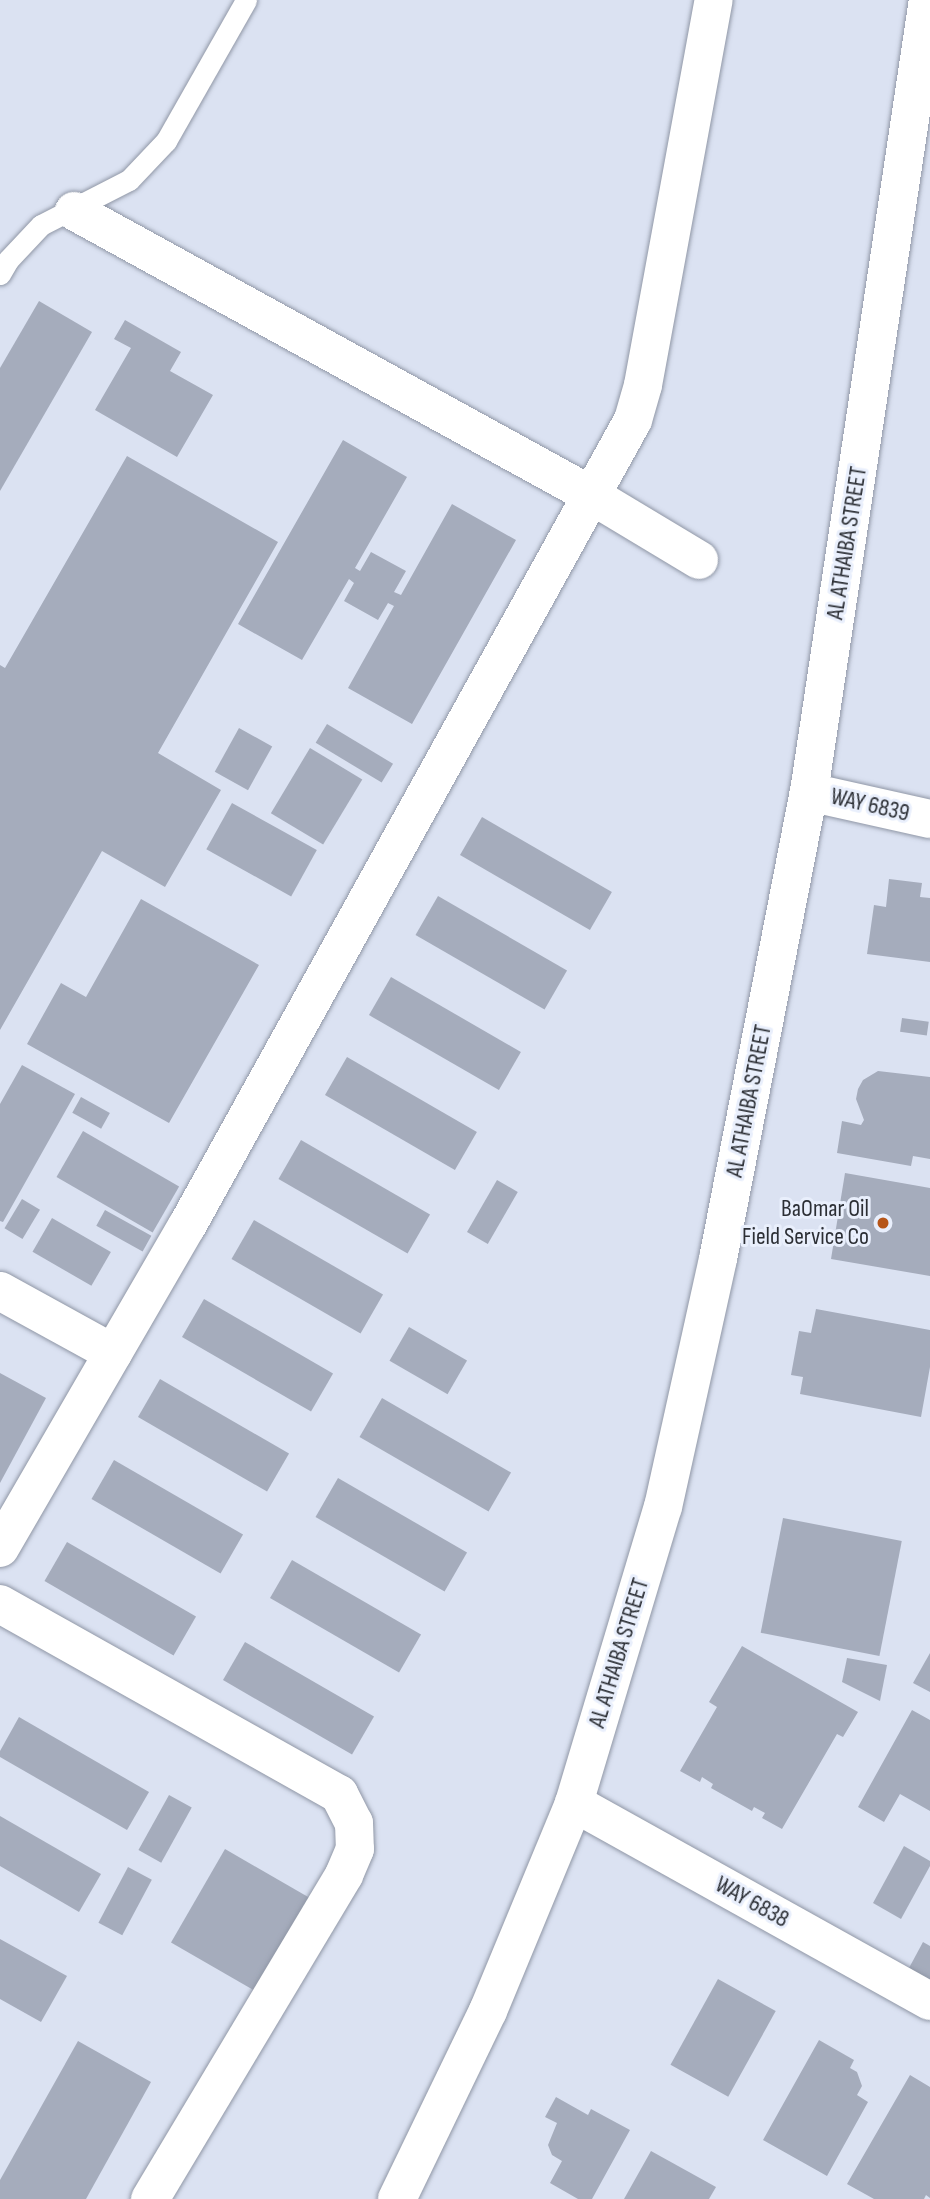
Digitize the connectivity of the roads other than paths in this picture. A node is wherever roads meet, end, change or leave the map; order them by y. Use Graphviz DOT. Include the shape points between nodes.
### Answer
graph roads {
  1 [pos="246,0"];
  2 [pos="713,0"];
  3 [pos="928,0"];
  4 [pos="74,211"];
  5 [pos="0,274"];
  6 [pos="591,495"];
  7 [pos="699,560"];
  8 [pos="809,792"];
  9 [pos="930,819"];
  10 [pos="0,1291"];
  11 [pos="113,1353"];
  12 [pos="0,1548"];
  13 [pos="0,1604"];
  14 [pos="574,1803"];
  15 [pos="930,2001"];
  16 [pos="150,2199"];
  17 [pos="397,2199"];
  1 -- 4 [label="lane" via="166,141 129,180"];
  2 -- 6 [label="street" via="643,385 633,420"];
  3 -- 8 [label="street, AL ATHAIBA STREET"];
  4 -- 5 [label="lane" via="41,225"];
  4 -- 6 [label="street"];
  6 -- 7 [label="street"];
  6 -- 11 [label="street"];
  8 -- 9 [label="street, WAY 6839"];
  8 -- 14 [label="street, AL ATHAIBA STREET" via="718,1259 663,1507"];
  10 -- 11 [label="street"];
  11 -- 12 [label="street"];
  13 -- 16 [label="street" via="338,1794 354,1822 355,1849 344,1875"];
  14 -- 15 [label="street, WAY 6838"];
  14 -- 17 [label="street, AL ATHAIBA STREET" via="488,2011"];
}
